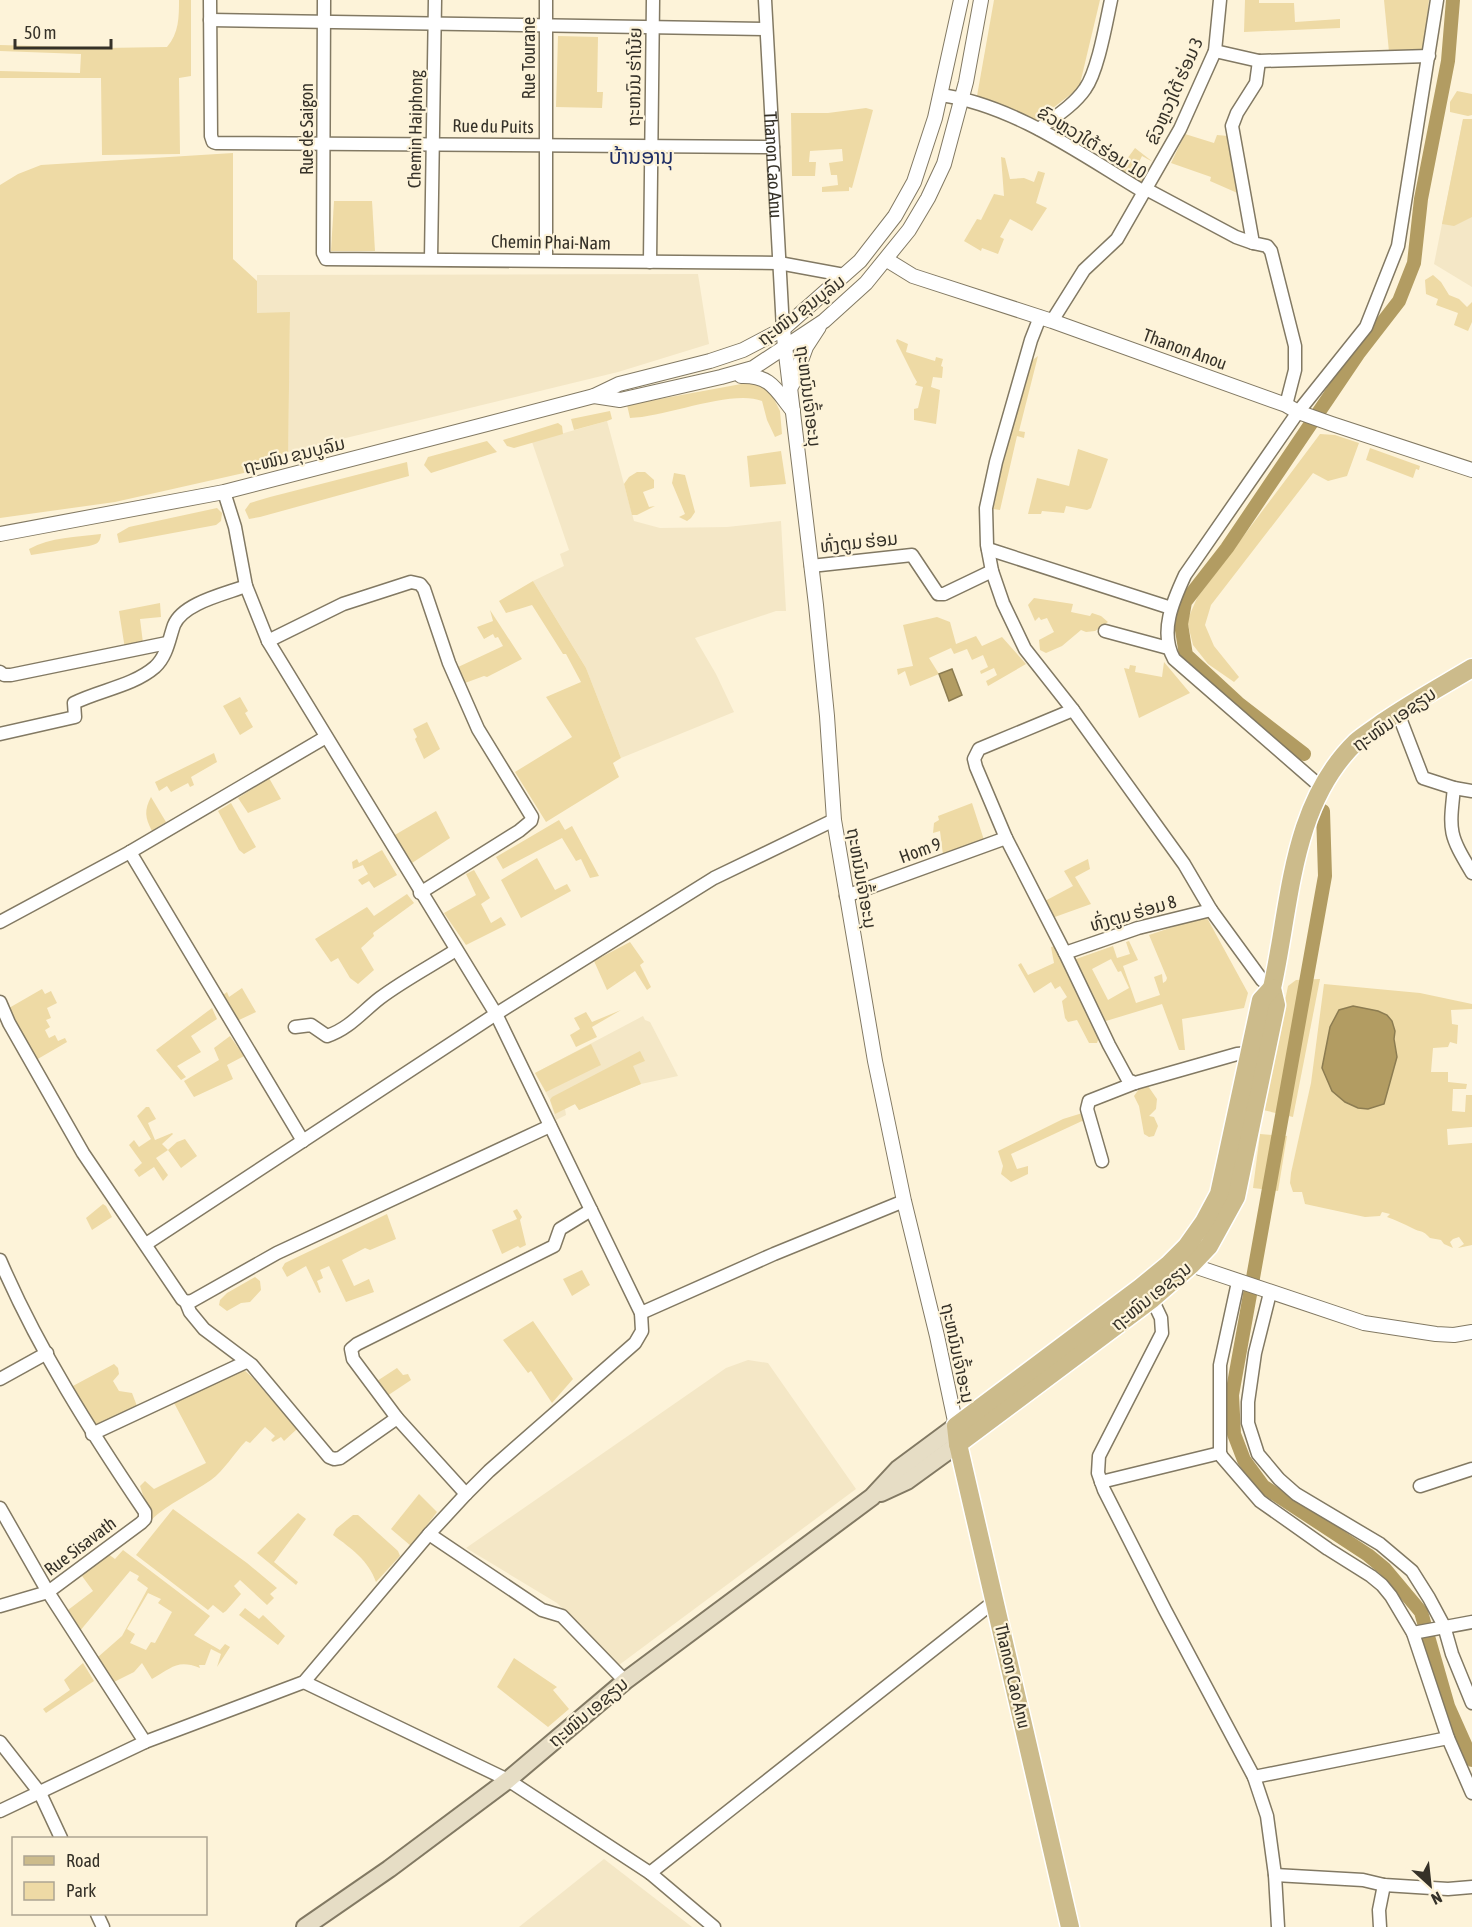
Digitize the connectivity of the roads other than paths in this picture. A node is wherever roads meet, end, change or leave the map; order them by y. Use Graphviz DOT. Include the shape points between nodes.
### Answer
graph roads {
  1 [pos="210,0"];
  2 [pos="324,0"];
  3 [pos="435,0"];
  4 [pos="546,0"];
  5 [pos="653,0"];
  6 [pos="765,0"];
  7 [pos="961,0"];
  8 [pos="981,0"];
  9 [pos="1111,0"];
  10 [pos="1220,0"];
  11 [pos="1437,0"];
  12 [pos="210,20"];
  13 [pos="324,22"];
  14 [pos="435,24"];
  15 [pos="546,25"];
  16 [pos="653,27"];
  17 [pos="766,29"];
  18 [pos="1215,51"];
  19 [pos="1429,56"];
  20 [pos="1259,61"];
  21 [pos="941,95"];
  22 [pos="962,98"];
  23 [pos="1039,129"];
  24 [pos="324,142"];
  25 [pos="433,143"];
  26 [pos="546,144"];
  27 [pos="651,145"];
  28 [pos="773,147"];
  29 [pos="1145,191"];
  30 [pos="1254,243"];
  31 [pos="324,257"];
  32 [pos="431,259"];
  33 [pos="546,260"];
  34 [pos="887,260"];
  35 [pos="650,262"];
  36 [pos="779,263"];
  37 [pos="844,275"];
  38 [pos="1046,319"];
  39 [pos="824,321"];
  40 [pos="783,329"];
  41 [pos="785,347"];
  42 [pos="721,377"];
  43 [pos="791,390"];
  44 [pos="594,396"];
  45 [pos="1292,408"];
  46 [pos="794,412"];
  47 [pos="1472,470"];
  48 [pos="224,492"];
  49 [pos="0,534"];
  50 [pos="988,549"];
  51 [pos="811,566"];
  52 [pos="992,571"];
  53 [pos="246,586"];
  54 [pos="1172,608"];
  55 [pos="1105,631"];
  56 [pos="268,641"];
  57 [pos="167,643"];
  58 [pos="1168,648"];
  59 [pos="1472,668"];
  60 [pos="0,672"];
  61 [pos="1074,710"];
  62 [pos="1398,712"];
  63 [pos="0,734"];
  64 [pos="326,737"];
  65 [pos="1321,787"];
  66 [pos="1454,788"];
  67 [pos="1472,791"];
  68 [pos="834,820"];
  69 [pos="1006,838"];
  70 [pos="130,852"];
  71 [pos="1472,873"];
  72 [pos="420,893"];
  73 [pos="846,896"];
  74 [pos="1211,910"];
  75 [pos="0,922"];
  76 [pos="456,950"];
  77 [pos="1065,953"];
  78 [pos="1272,988"];
  79 [pos="0,1002"];
  80 [pos="496,1014"];
  81 [pos="295,1027"];
  82 [pos="1249,1053"];
  83 [pos="1135,1083"];
  84 [pos="550,1126"];
  85 [pos="303,1141"];
  86 [pos="1102,1161"];
  87 [pos="904,1201"];
  88 [pos="591,1210"];
  89 [pos="146,1244"];
  90 [pos="0,1260"];
  91 [pos="1191,1265"];
  92 [pos="4,1279"];
  93 [pos="1240,1283"];
  94 [pos="1267,1292"];
  95 [pos="1152,1299"];
  96 [pos="186,1302"];
  97 [pos="641,1313"];
  98 [pos="1472,1332"];
  99 [pos="47,1353"];
  100 [pos="246,1362"];
  101 [pos="0,1380"];
  102 [pos="397,1418"];
  103 [pos="956,1426"];
  104 [pos="92,1434"];
  105 [pos="958,1444"];
  106 [pos="1220,1453"];
  107 [pos="1472,1469"];
  108 [pos="1101,1482"];
  109 [pos="1420,1486"];
  110 [pos="466,1494"];
  111 [pos="872,1497"];
  112 [pos="0,1508"];
  113 [pos="429,1534"];
  114 [pos="48,1592"];
  115 [pos="996,1600"];
  116 [pos="0,1606"];
  117 [pos="1472,1622"];
  118 [pos="1444,1626"];
  119 [pos="1413,1633"];
  120 [pos="624,1681"];
  121 [pos="304,1682"];
  122 [pos="1472,1703"];
  123 [pos="1448,1738"];
  124 [pos="0,1742"];
  125 [pos="145,1742"];
  126 [pos="1254,1777"];
  127 [pos="508,1780"];
  128 [pos="40,1793"];
  129 [pos="1472,1793"];
  130 [pos="0,1811"];
  131 [pos="60,1837"];
  132 [pos="650,1873"];
  133 [pos="1275,1875"];
  134 [pos="1384,1885"];
  135 [pos="1472,1887"];
  136 [pos="305,1927"];
  137 [pos="714,1927"];
  138 [pos="1070,1927"];
  139 [pos="1278,1927"];
  140 [pos="1380,1927"];
  1 -- 12 [label="street"];
  2 -- 13 [label="street, Rue de Saigon"];
  3 -- 14 [label="street, Chemin Haiphong"];
  4 -- 15 [label="street, Rue Tourane"];
  5 -- 16 [label="street, ຖະຫນົນ ຮ່າໂນ້ຍ"];
  6 -- 17 [label="street, Thanon Cao Anu"];
  7 -- 21 [label="street, ຖະໜົນ ຂຸນບູລົມ"];
  8 -- 22 [label="street, ຖະໜົນ ຂຸນບູລົມ"];
  9 -- 23 [label="street" via="1100,50 1086,88"];
  10 -- 18 [label="street, ຂົວຫຼວງໃຕ້ ຮ່ອມ 3"];
  11 -- 19 [label="street"];
  12 -- 13 [label="street"];
  12 -- 24 [label="street, Rue du Puits" via="213,142"];
  13 -- 14 [label="street"];
  13 -- 24 [label="street, Rue de Saigon"];
  14 -- 15 [label="street"];
  14 -- 25 [label="street, Chemin Haiphong"];
  15 -- 16 [label="street"];
  15 -- 26 [label="street, Rue Tourane"];
  16 -- 17 [label="street"];
  16 -- 27 [label="street, ຖະຫນົນ ຮ່າໂນ້ຍ"];
  17 -- 28 [label="street, Thanon Cao Anu"];
  18 -- 20 [label="street"];
  18 -- 29 [label="street, ຂົວຫຼວງໃຕ້ ຮ່ອມ 3" via="1180,129"];
  19 -- 20 [label="street"];
  19 -- 45 [label="street" via="1398,246 1366,327"];
  20 -- 30 [label="street" via="1256,83 1232,126"];
  21 -- 22 [label="street, ຂົວຫຼວງໃຕ້ ຮ່ອມ 10"];
  21 -- 37 [label="street, ຖະໜົນ ຂຸນບູລົມ" via="914,183 878,239"];
  22 -- 23 [label="street, ຂົວຫຼວງໃຕ້ ຮ່ອມ 10"];
  22 -- 34 [label="street, ຖະໜົນ ຂຸນບູລົມ" via="944,164 909,230"];
  23 -- 29 [label="street, ຂົວຫຼວງໃຕ້ ຮ່ອມ 10"];
  24 -- 25 [label="street, Rue du Puits"];
  24 -- 31 [label="street, Rue de Saigon"];
  25 -- 26 [label="street, Rue du Puits"];
  25 -- 32 [label="street, Chemin Haiphong"];
  26 -- 27 [label="street, Rue du Puits"];
  26 -- 33 [label="street, Rue Tourane"];
  27 -- 28 [label="street, Rue du Puits"];
  27 -- 35 [label="street, ຖະຫນົນ ຮ່າໂນ້ຍ"];
  28 -- 36 [label="street, Thanon Cao Anu"];
  29 -- 30 [label="street"];
  29 -- 38 [label="street, ຂົວຫຼວງໃຕ້ ຮ່ອມ 10" via="1117,240 1084,270"];
  30 -- 45 [label="street" via="1271,251 1295,346"];
  31 -- 32 [label="street, Chemin Phai-Nam"];
  32 -- 33 [label="street, Chemin Phai-Nam"];
  33 -- 35 [label="street, Chemin Phai-Nam"];
  34 -- 38 [label="street, Thanon Anou" via="913,276"];
  34 -- 39 [label="street, ຖະໜົນ ຂຸນບູລົມ"];
  35 -- 36 [label="street, Chemin Phai-Nam"];
  36 -- 37 [label="street, Chemin Phai-Nam"];
  36 -- 40 [label="street, Thanon Cao Anu"];
  37 -- 40 [label="street, ຖະໜົນ ຂຸນບູລົມ"];
  38 -- 45 [label="street, Thanon Anou"];
  38 -- 50 [label="street, ຂົວຫຼວງໃຕ້ ຮ່ອມ 10" via="1030,340 996,462 986,508"];
  39 -- 41 [label="street, ຖະໜົນ ຂຸນບູລົມ"];
  39 -- 43 [label="street" via="806,347"];
  40 -- 41 [label="street, ຖະຫນົນເຈົ້າອະນຸ"];
  40 -- 44 [label="street, ຖະໜົນ ຂຸນບູລົມ" via="743,350 619,384"];
  41 -- 42 [label="street, ຖະໜົນ ຂຸນບູລົມ" via="753,368"];
  41 -- 43 [label="street, ຖະຫນົນເຈົ້າອະນຸ"];
  42 -- 44 [label="street, ຖະໜົນ ຂຸນບູລົມ" via="620,400"];
  42 -- 46 [label="street" via="758,376 770,383"];
  43 -- 46 [label="street, ຖະຫນົນເຈົ້າອະນຸ"];
  44 -- 48 [label="street, ຖະໜົນ ຂຸນບູລົມ"];
  45 -- 47 [label="street, Thanon Anou"];
  45 -- 54 [label="street" via="1185,575"];
  46 -- 51 [label="street, ຖະຫນົນເຈົ້າອະນຸ"];
  48 -- 49 [label="street, ຖະໜົນ ຂຸນບູລົມ"];
  48 -- 53 [label="street"];
  50 -- 52 [label="street, ຂົວຫຼວງໃຕ້ ຮ່ອມ 10"];
  50 -- 54 [label="street"];
  51 -- 52 [label="street, ທົ່ງຕູມ ຮ່ອມ" via="912,555 938,594"];
  51 -- 68 [label="street, ຖະຫນົນເຈົ້າອະນຸ"];
  52 -- 61 [label="street, ຂົວຫຼວງໃຕ້ ຮ່ອມ 10" via="1025,649"];
  53 -- 56 [label="street"];
  53 -- 57 [label="street" via="186,609"];
  54 -- 58 [label="street"];
  55 -- 58 [label="street"];
  56 -- 64 [label="street"];
  56 -- 72 [label="street" via="343,604 411,582 424,589 449,663 478,729 532,817 519,831"];
  57 -- 60 [label="street" via="11,675"];
  57 -- 63 [label="street" via="163,659 150,671 74,703 75,717"];
  58 -- 65 [label="street" via="1174,659"];
  59 -- 62 [label="main road, ຖະໜົນ ເອຊຽນ"];
  61 -- 69 [label="street" via="976,753 976,767"];
  61 -- 74 [label="street, ຂົວຫຼວງໃຕ້ ຮ່ອມ 10" via="1184,864"];
  62 -- 65 [label="main road, ຖະໜົນ ເອຊຽນ" via="1358,740"];
  62 -- 66 [label="street" via="1423,778"];
  64 -- 70 [label="street"];
  64 -- 72 [label="street"];
  65 -- 78 [label="main road, ຖະໜົນ ເອຊຽນ" via="1302,833"];
  66 -- 67 [label="street"];
  66 -- 71 [label="street" via="1451,833"];
  68 -- 73 [label="street, ຖະຫນົນເຈົ້າອະນຸ"];
  68 -- 80 [label="street" via="714,878"];
  69 -- 73 [label="street, Hom 9"];
  69 -- 77 [label="street"];
  70 -- 75 [label="street"];
  70 -- 85 [label="street"];
  72 -- 76 [label="street"];
  73 -- 87 [label="street, ຖະຫນົນເຈົ້າອະນຸ"];
  74 -- 77 [label="street, ທົ່ງຕູມ ຮ່ອມ 8" via="1138,928"];
  74 -- 78 [label="street, ຂົວຫຼວງໃຕ້ ຮ່ອມ 10"];
  76 -- 80 [label="street"];
  76 -- 81 [label="street" via="382,996 333,1034 327,1036 311,1025"];
  77 -- 83 [label="street" via="1128,1080"];
  78 -- 82 [label="main road, ຖະໜົນ ເອຊຽນ" via="1262,1000"];
  78 -- 91 [label="main road, ຖະໜົນ ເອຊຽນ" via="1275,1005 1236,1197 1209,1246"];
  79 -- 89 [label="street" via="82,1152"];
  80 -- 84 [label="street"];
  80 -- 85 [label="street"];
  82 -- 83 [label="street"];
  82 -- 103 [label="main road, ຖະໜົນ ເອຊຽນ" via="1219,1194 1187,1246 1140,1288"];
  83 -- 86 [label="street" via="1089,1101 1087,1109"];
  84 -- 88 [label="street"];
  84 -- 96 [label="street" via="277,1253"];
  85 -- 89 [label="street"];
  87 -- 97 [label="street"];
  87 -- 103 [label="street, ຖະຫນົນເຈົ້າອະນຸ"];
  88 -- 97 [label="street"];
  88 -- 102 [label="street" via="560,1229 554,1246 351,1349 353,1359"];
  89 -- 96 [label="street"];
  90 -- 92 [label="street"];
  91 -- 93 [label="street"];
  91 -- 95 [label="main road, ຖະໜົນ ເອຊຽນ"];
  92 -- 99 [label="street"];
  93 -- 94 [label="street"];
  93 -- 106 [label="street" via="1220,1365"];
  94 -- 98 [label="street" via="1364,1323 1436,1334"];
  94 -- 118 [label="street" via="1248,1402 1248,1423 1258,1454 1296,1494 1380,1544 1412,1571"];
  95 -- 105 [label="main road, ຖະໜົນ ເອຊຽນ"];
  95 -- 108 [label="street" via="1161,1318 1162,1333 1099,1455"];
  96 -- 100 [label="street" via="204,1329"];
  97 -- 110 [label="street" via="642,1330 635,1342"];
  99 -- 101 [label="street"];
  99 -- 104 [label="street"];
  100 -- 102 [label="street" via="334,1459"];
  100 -- 104 [label="street"];
  102 -- 110 [label="street"];
  103 -- 105 [label="main road, Thanon Cao Anu"];
  103 -- 111 [label="main road, ຖະໜົນ ເອຊຽນ" via="898,1469"];
  104 -- 114 [label="street, Rue Sisavath" via="145,1512 145,1519"];
  105 -- 111 [label="main road, ຖະໜົນ ເອຊຽນ" via="907,1481"];
  105 -- 115 [label="main road, Thanon Cao Anu"];
  106 -- 108 [label="street"];
  106 -- 119 [label="street" via="1260,1501 1382,1585"];
  107 -- 109 [label="street"];
  108 -- 126 [label="street"];
  110 -- 113 [label="street"];
  111 -- 120 [label="main road, ຖະໜົນ ເອຊຽນ"];
  112 -- 114 [label="street"];
  113 -- 120 [label="street" via="542,1610 562,1616"];
  113 -- 121 [label="street"];
  114 -- 116 [label="street, Rue Sisavath"];
  114 -- 125 [label="street"];
  115 -- 132 [label="street"];
  115 -- 138 [label="main road, Thanon Cao Anu"];
  117 -- 118 [label="street"];
  118 -- 119 [label="street"];
  118 -- 122 [label="street"];
  119 -- 123 [label="street"];
  120 -- 127 [label="main road, ຖະໜົນ ເອຊຽນ"];
  121 -- 125 [label="street"];
  121 -- 127 [label="street"];
  123 -- 126 [label="street"];
  123 -- 129 [label="street"];
  124 -- 128 [label="street"];
  125 -- 128 [label="street"];
  126 -- 133 [label="street" via="1267,1816"];
  127 -- 132 [label="street"];
  127 -- 136 [label="main road, ຖະໜົນ ເອຊຽນ"];
  128 -- 130 [label="street"];
  128 -- 131 [label="street"];
  132 -- 137 [label="street"];
  133 -- 134 [label="street" via="1363,1880"];
  133 -- 139 [label="street"];
  134 -- 135 [label="street"];
  134 -- 140 [label="street"];
}
